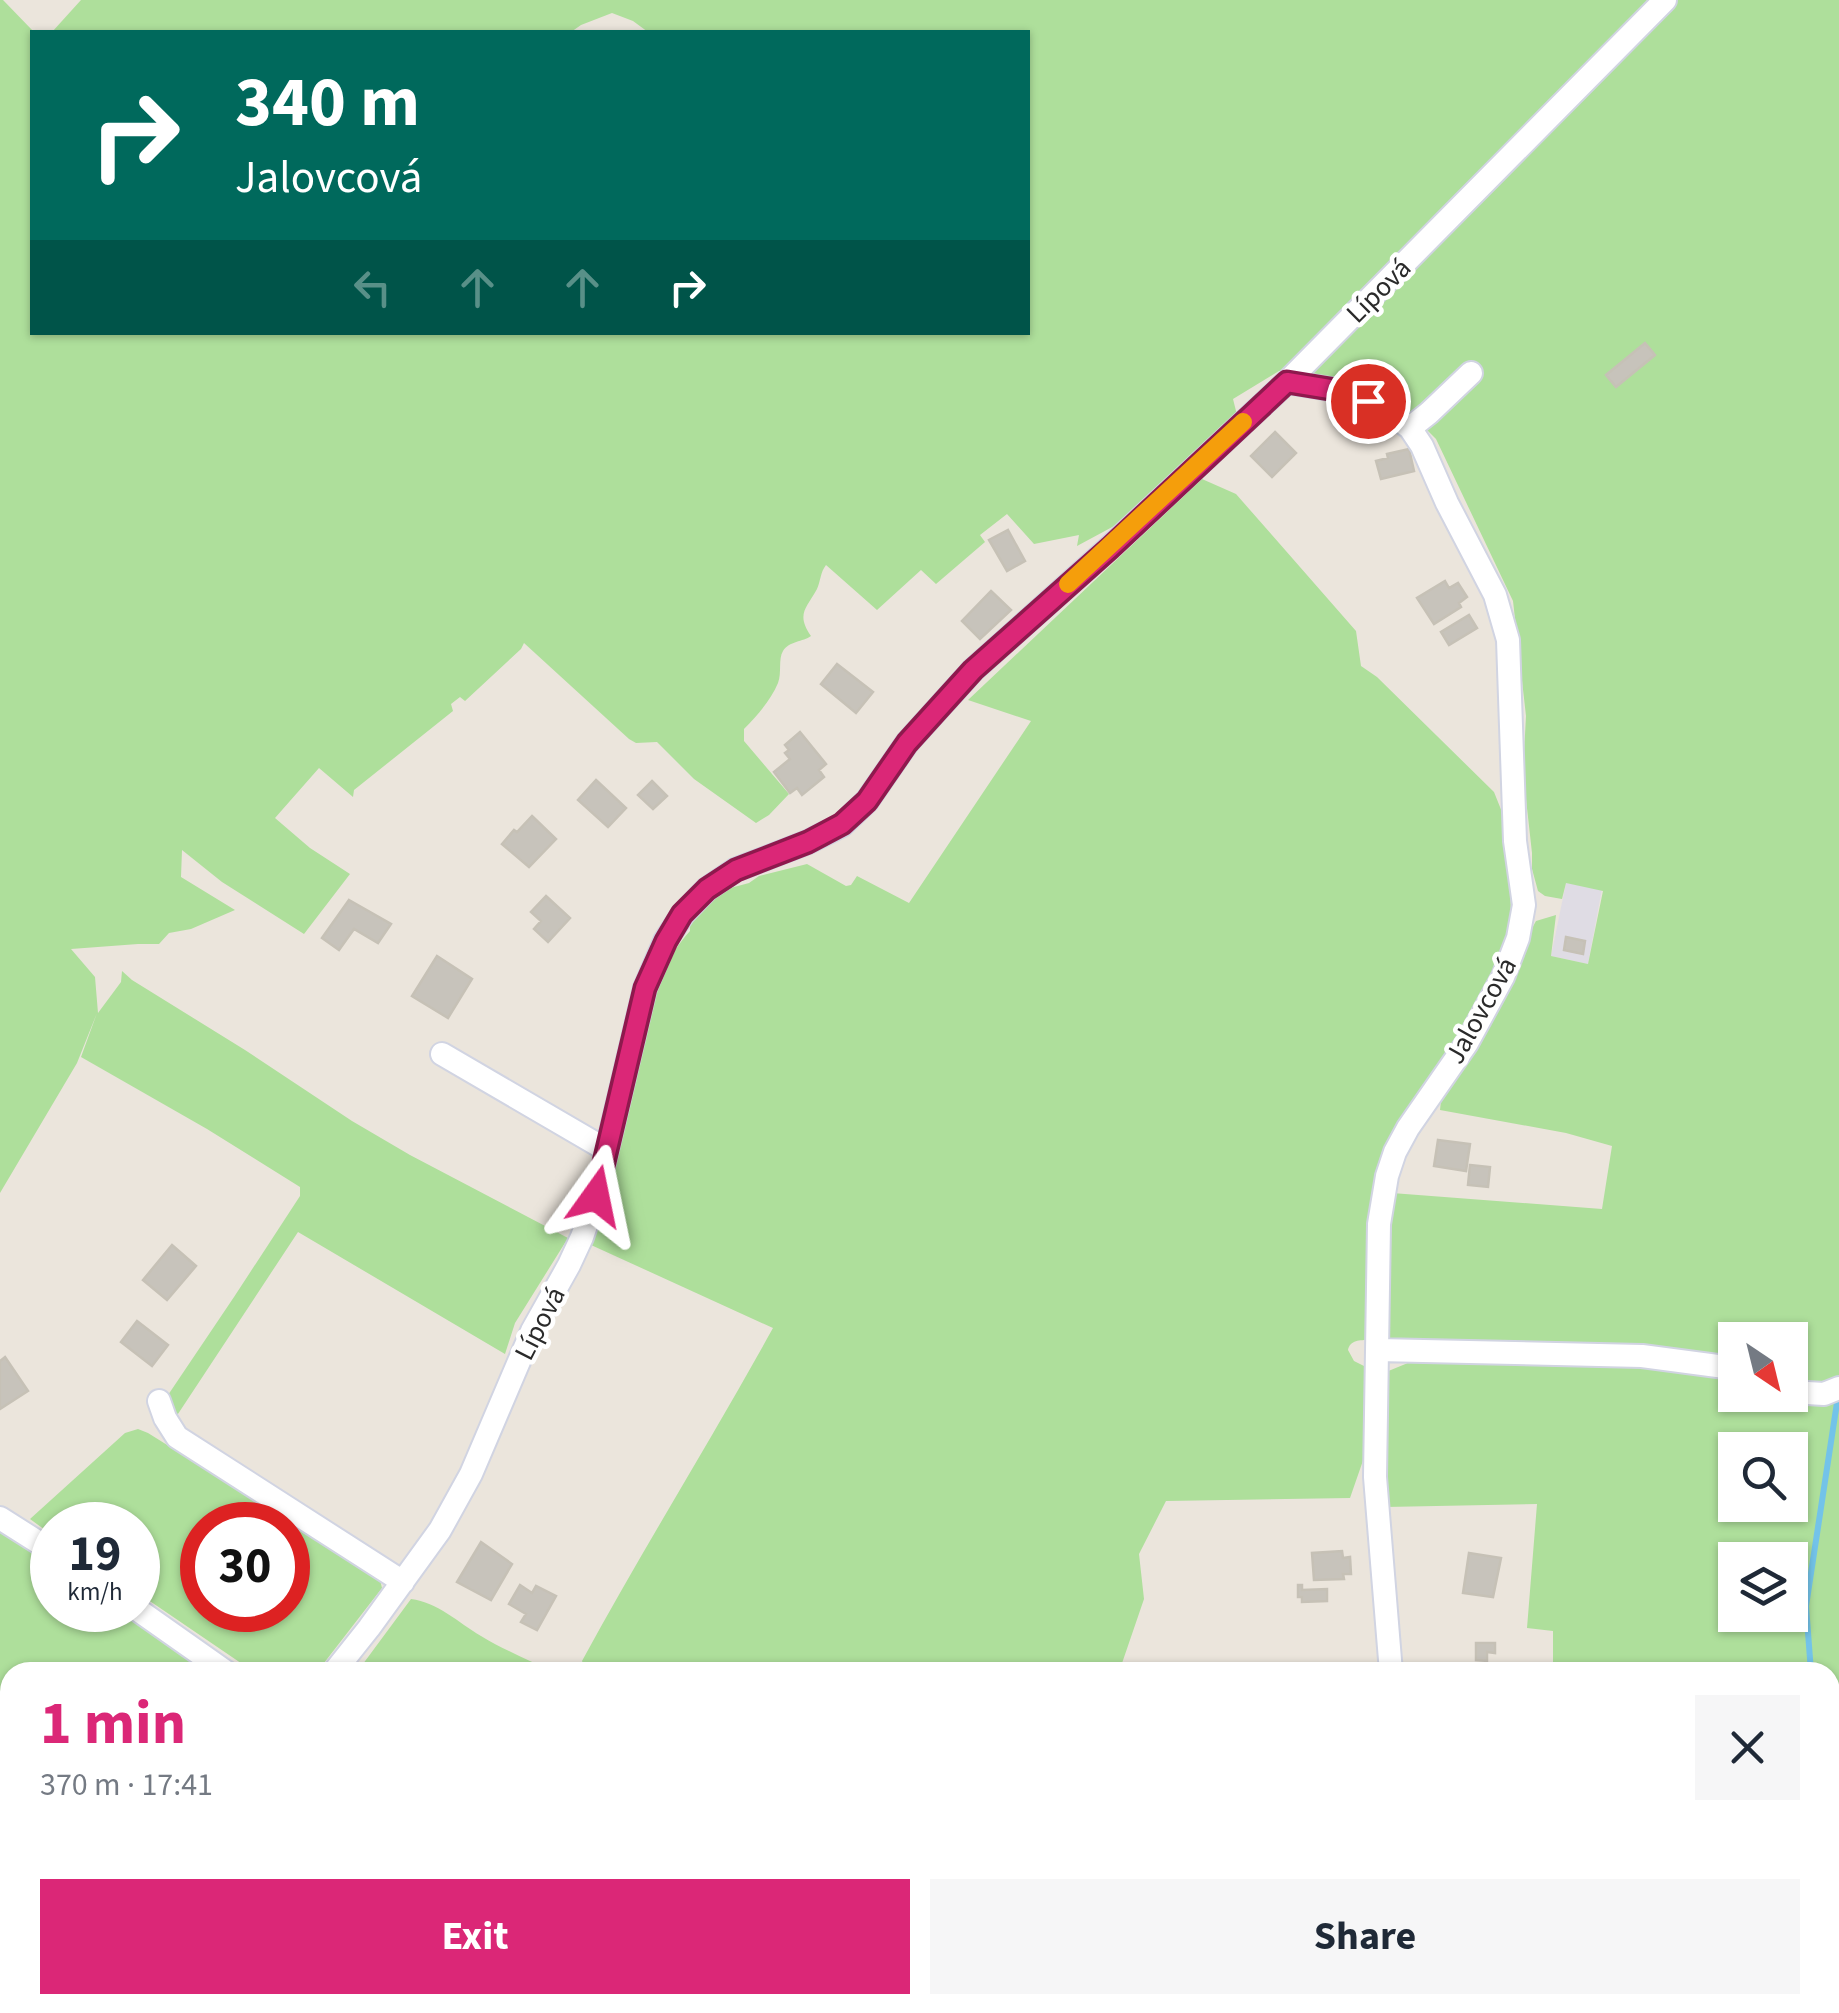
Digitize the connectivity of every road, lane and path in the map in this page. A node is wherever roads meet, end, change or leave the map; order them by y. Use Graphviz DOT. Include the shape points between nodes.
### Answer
graph roads {
  1 [pos="1665,0"];
  2 [pos="1471,373"];
  3 [pos="1287,382"];
  4 [pos="1410,428"];
  5 [pos="442,1054"];
  6 [pos="605,1149"];
  7 [pos="1378,1350"];
  8 [pos="1718,1366"];
  9 [pos="160,1401"];
  10 [pos="0,1518"];
  11 [pos="30,1537"];
  12 [pos="404,1582"];
  13 [pos="160,1626"];
  14 [pos="212,1662"];
  15 [pos="342,1662"];
  16 [pos="1390,1662"];
  1 -- 3 [label="street, Lípová"];
  2 -- 4 [label="street"];
  3 -- 4 [label="street, Jalovcová" via="1342,391"];
  3 -- 6 [label="street, Lípová" via="973,670 842,824 736,870 682,914 645,988"];
  4 -- 7 [label="street, Jalovcová" via="1495,595 1508,640 1515,841 1524,905 1503,977 1408,1128 1386,1176"];
  5 -- 6 [label="street"];
  6 -- 12 [label="street, Lípová" via="596,1196 569,1266 532,1330 472,1474"];
  7 -- 8 [label="street" via="1642,1356"];
  7 -- 16 [label="street, Jalovcová" via="1375,1477"];
  9 -- 12 [label="street" via="177,1436"];
  10 -- 11 [label="street"];
  12 -- 15 [label="street, Lípová"];
  13 -- 14 [label="street"];
}
